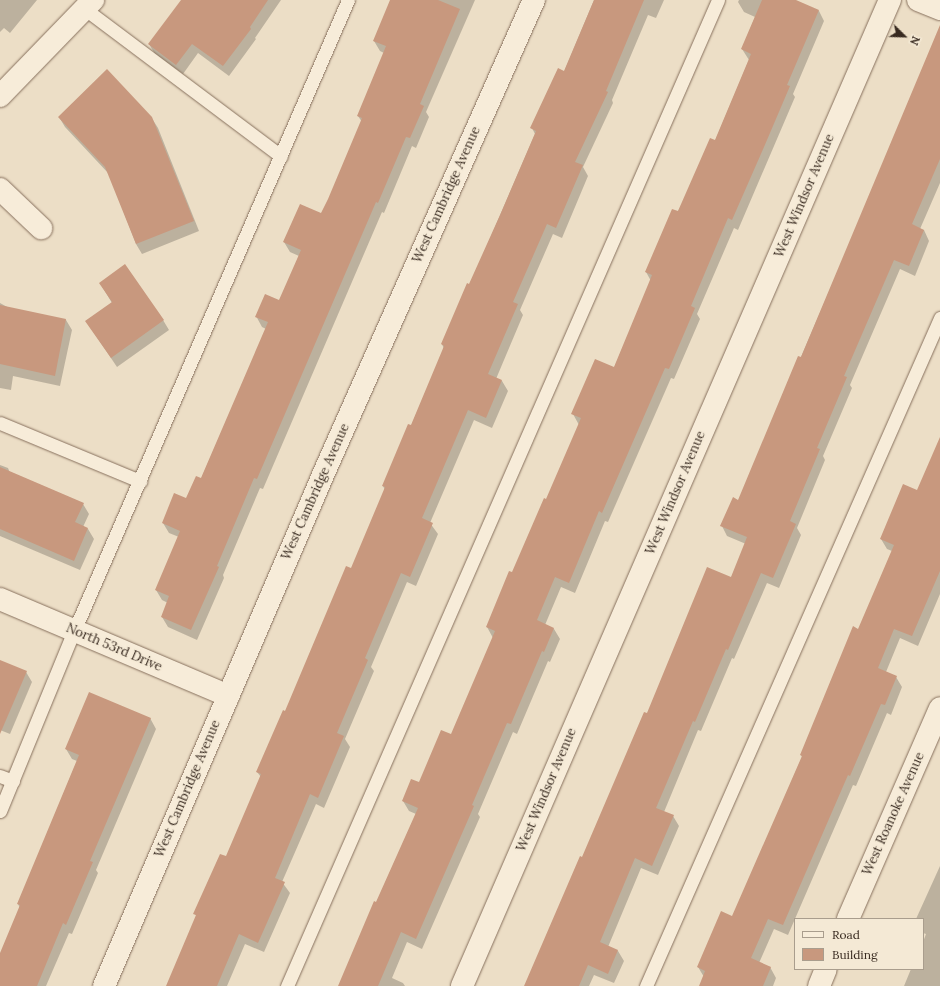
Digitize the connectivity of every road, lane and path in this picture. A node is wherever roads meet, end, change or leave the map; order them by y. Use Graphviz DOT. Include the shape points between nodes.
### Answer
graph roads {
  1 [pos="348,0"];
  2 [pos="534,0"];
  3 [pos="718,0"];
  4 [pos="890,0"];
  5 [pos="918,0"];
  6 [pos="89,5"];
  7 [pos="940,9"];
  8 [pos="0,96"];
  9 [pos="281,156"];
  10 [pos="0,189"];
  11 [pos="41,228"];
  12 [pos="940,318"];
  13 [pos="0,423"];
  14 [pos="140,481"];
  15 [pos="0,599"];
  16 [pos="74,631"];
  17 [pos="228,696"];
  18 [pos="940,708"];
  19 [pos="0,776"];
  20 [pos="13,782"];
  21 [pos="0,811"];
  22 [pos="848,918"];
  23 [pos="826,970"];
  24 [pos="104,986"];
  25 [pos="287,986"];
  26 [pos="462,986"];
  27 [pos="646,986"];
  28 [pos="819,986"];
  1 -- 9 [label="lane"];
  2 -- 17 [label="street, West Cambridge Avenue"];
  3 -- 25 [label="lane"];
  4 -- 26 [label="street, West Windsor Avenue"];
  5 -- 7 [label="street"];
  6 -- 8 [label="street"];
  6 -- 9 [label="lane"];
  9 -- 14 [label="lane"];
  10 -- 11 [label="street"];
  12 -- 27 [label="lane"];
  13 -- 14 [label="lane"];
  14 -- 16 [label="lane"];
  15 -- 16 [label="street, North 53rd Drive"];
  16 -- 17 [label="street, North 53rd Drive"];
  16 -- 20 [label="lane"];
  17 -- 24 [label="street, West Cambridge Avenue"];
  18 -- 22 [label="street, West Roanoke Avenue"];
  19 -- 20 [label="lane"];
  20 -- 21 [label="lane"];
  23 -- 28 [label="street"];
}
